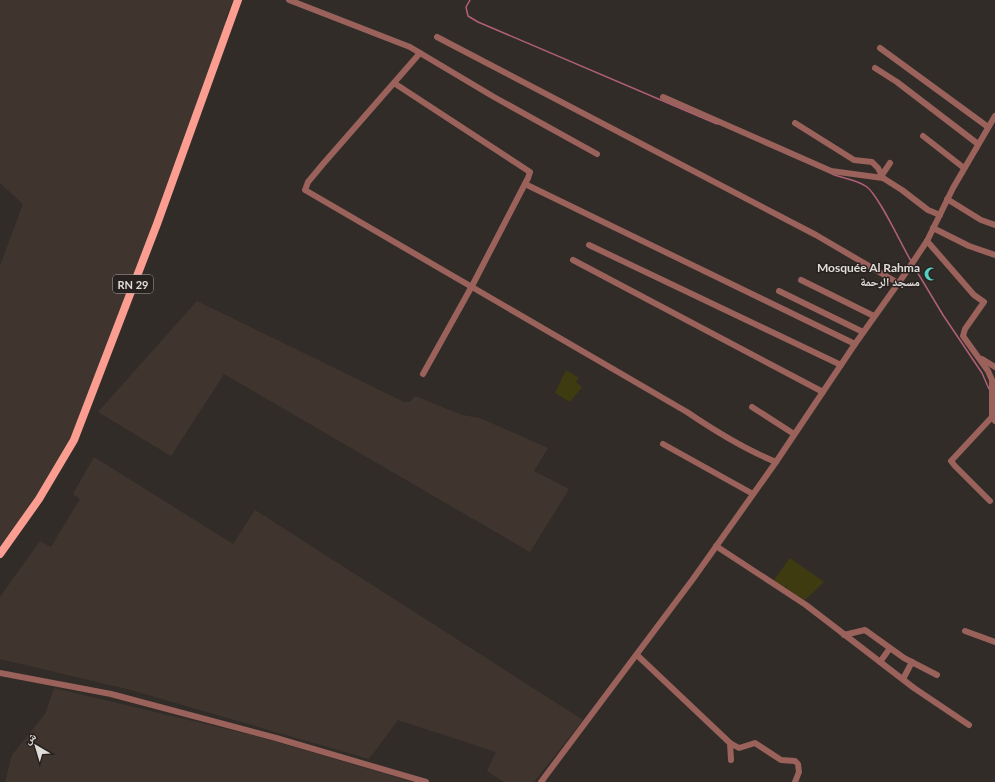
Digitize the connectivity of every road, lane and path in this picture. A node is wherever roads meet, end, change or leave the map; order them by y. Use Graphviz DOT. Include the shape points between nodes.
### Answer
graph roads {
  1 [pos="238,0"];
  2 [pos="289,0"];
  3 [pos="437,37"];
  4 [pos="880,48"];
  5 [pos="420,53"];
  6 [pos="875,68"];
  7 [pos="394,83"];
  8 [pos="663,97"];
  9 [pos="995,116"];
  10 [pos="795,123"];
  11 [pos="988,127"];
  12 [pos="923,136"];
  13 [pos="978,144"];
  14 [pos="596,154"];
  15 [pos="890,163"];
  16 [pos="964,168"];
  17 [pos="882,176"];
  18 [pos="525,184"];
  19 [pos="947,199"];
  20 [pos="940,215"];
  21 [pos="995,225"];
  22 [pos="933,228"];
  23 [pos="927,241"];
  24 [pos="589,245"];
  25 [pos="995,255"];
  26 [pos="573,260"];
  27 [pos="801,280"];
  28 [pos="898,284"];
  29 [pos="472,286"];
  30 [pos="779,291"];
  31 [pos="874,316"];
  32 [pos="863,332"];
  33 [pos="855,344"];
  34 [pos="979,357"];
  35 [pos="841,365"];
  36 [pos="995,367"];
  37 [pos="423,374"];
  38 [pos="823,392"];
  39 [pos="994,392"];
  40 [pos="752,407"];
  41 [pos="994,419"];
  42 [pos="794,434"];
  43 [pos="663,444"];
  44 [pos="776,462"];
  45 [pos="753,494"];
  46 [pos="990,501"];
  47 [pos="716,546"];
  48 [pos="0,554"];
  49 [pos="965,631"];
  50 [pos="844,634"];
  51 [pos="995,642"];
  52 [pos="890,648"];
  53 [pos="637,655"];
  54 [pos="880,662"];
  55 [pos="912,662"];
  56 [pos="0,673"];
  57 [pos="937,675"];
  58 [pos="902,679"];
  59 [pos="969,725"];
  60 [pos="730,743"];
  61 [pos="730,760"];
  62 [pos="426,782"];
  63 [pos="541,782"];
  64 [pos="795,782"];
  1 -- 48 [label="main road, RN 29" via="157,224 74,440 39,499"];
  2 -- 5 [label="street"];
  3 -- 28 [label="street" via="823,239"];
  4 -- 11 [label="street"];
  5 -- 7 [label="street"];
  5 -- 14 [label="street"];
  6 -- 13 [label="street"];
  7 -- 18 [label="street" via="530,172"];
  7 -- 29 [label="street" via="308,182 305,190"];
  8 -- 17 [label="street" via="830,171"];
  9 -- 11 [label="street"];
  10 -- 17 [label="street" via="854,160 872,162"];
  11 -- 13 [label="street"];
  12 -- 16 [label="street"];
  13 -- 16 [label="street"];
  15 -- 17 [label="street"];
  16 -- 19 [label="street"];
  17 -- 20 [label="street" via="928,210"];
  18 -- 29 [label="street"];
  18 -- 33 [label="street"];
  19 -- 20 [label="street"];
  19 -- 21 [label="street" via="981,220"];
  20 -- 22 [label="street"];
  22 -- 23 [label="street"];
  22 -- 25 [label="street" via="969,246"];
  23 -- 28 [label="street"];
  23 -- 34 [label="street" via="974,295 984,302 963,333 965,340"];
  24 -- 35 [label="street"];
  26 -- 38 [label="street"];
  27 -- 31 [label="street"];
  28 -- 31 [label="street"];
  29 -- 37 [label="street"];
  29 -- 44 [label="street" via="710,428"];
  30 -- 32 [label="street"];
  31 -- 32 [label="street"];
  32 -- 33 [label="street"];
  33 -- 35 [label="street"];
  34 -- 36 [label="street"];
  34 -- 39 [label="street" via="992,380"];
  35 -- 38 [label="street"];
  38 -- 42 [label="street"];
  39 -- 41 [label="street"];
  40 -- 42 [label="street"];
  41 -- 46 [label="street" via="951,460"];
  42 -- 44 [label="street"];
  43 -- 45 [label="street"];
  44 -- 45 [label="street"];
  45 -- 47 [label="street"];
  47 -- 50 [label="street"];
  47 -- 53 [label="street"];
  49 -- 51 [label="street"];
  50 -- 52 [label="street" via="865,630"];
  50 -- 54 [label="street"];
  52 -- 54 [label="street"];
  52 -- 55 [label="street"];
  53 -- 60 [label="street"];
  53 -- 63 [label="street"];
  54 -- 58 [label="street"];
  55 -- 57 [label="street"];
  55 -- 58 [label="street"];
  56 -- 62 [label="street" via="119,696"];
  58 -- 59 [label="street"];
  60 -- 61 [label="street"];
  60 -- 64 [label="street" via="739,748 755,743 781,760 795,761 799,772"];
}
